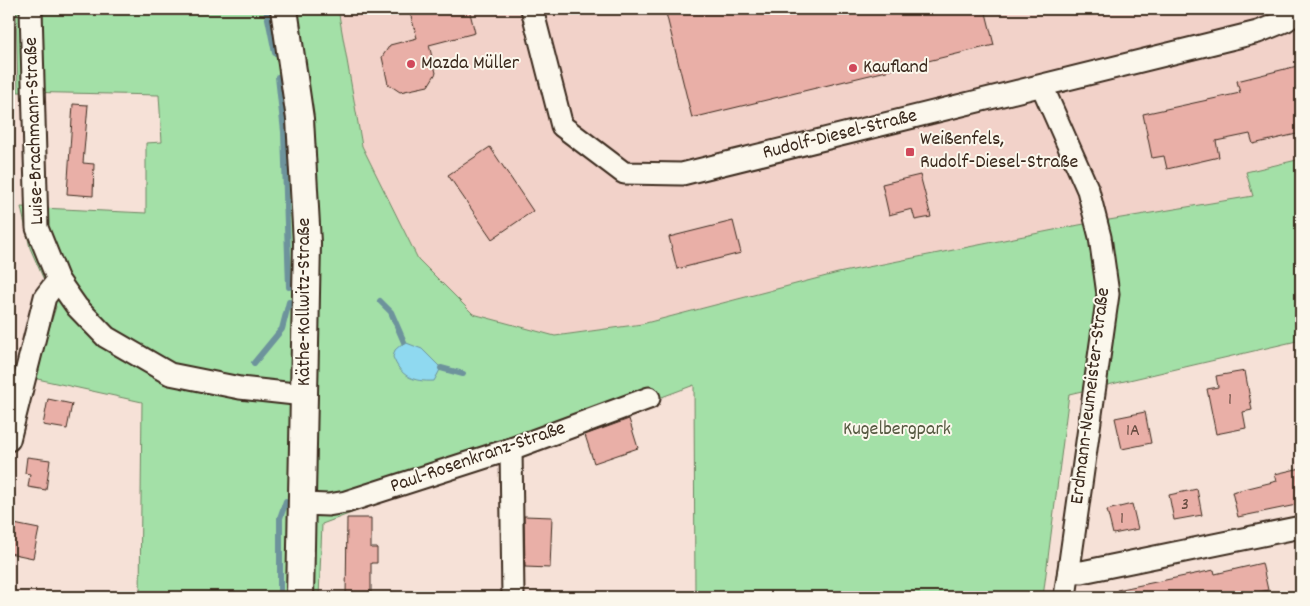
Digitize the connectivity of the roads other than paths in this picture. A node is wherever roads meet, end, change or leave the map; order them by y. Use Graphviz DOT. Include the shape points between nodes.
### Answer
graph roads {
  1 [pos="31,9"];
  2 [pos="284,9"];
  3 [pos="532,9"];
  4 [pos="1301,10"];
  5 [pos="1042,86"];
  6 [pos="58,280"];
  7 [pos="304,395"];
  8 [pos="649,398"];
  9 [pos="9,440"];
  10 [pos="511,449"];
  11 [pos="303,504"];
  12 [pos="1301,527"];
  13 [pos="1069,571"];
  14 [pos="300,597"];
  15 [pos="513,597"];
  16 [pos="1065,597"];
  1 -- 6 [label="street, Luise-Brachmann-Straße" via="37,228"];
  2 -- 7 [label="main road, Käthe-Kollwitz-Straße" via="304,179 307,243"];
  3 -- 5 [label="street, Rudolf-Diesel-Straße" via="562,126 624,173 682,174"];
  4 -- 5 [label="street, Rudolf-Diesel-Straße" via="1285,21 1258,32"];
  5 -- 13 [label="street, Erdmann-Neumeister-Straße" via="1088,190 1100,237 1108,294"];
  6 -- 7 [label="street, Luise-Brachmann-Straße" via="106,337 170,374 240,388"];
  6 -- 9 [label="street" via="45,297"];
  7 -- 11 [label="main road, Käthe-Kollwitz-Straße"];
  8 -- 10 [label="street, Paul-Rosenkranz-Straße"];
  10 -- 11 [label="street, Paul-Rosenkranz-Straße" via="346,502"];
  10 -- 15 [label="street"];
  11 -- 14 [label="main road, Käthe-Kollwitz-Straße"];
  12 -- 13 [label="street" via="1082,572"];
  13 -- 16 [label="street, Erdmann-Neumeister-Straße"];
}
